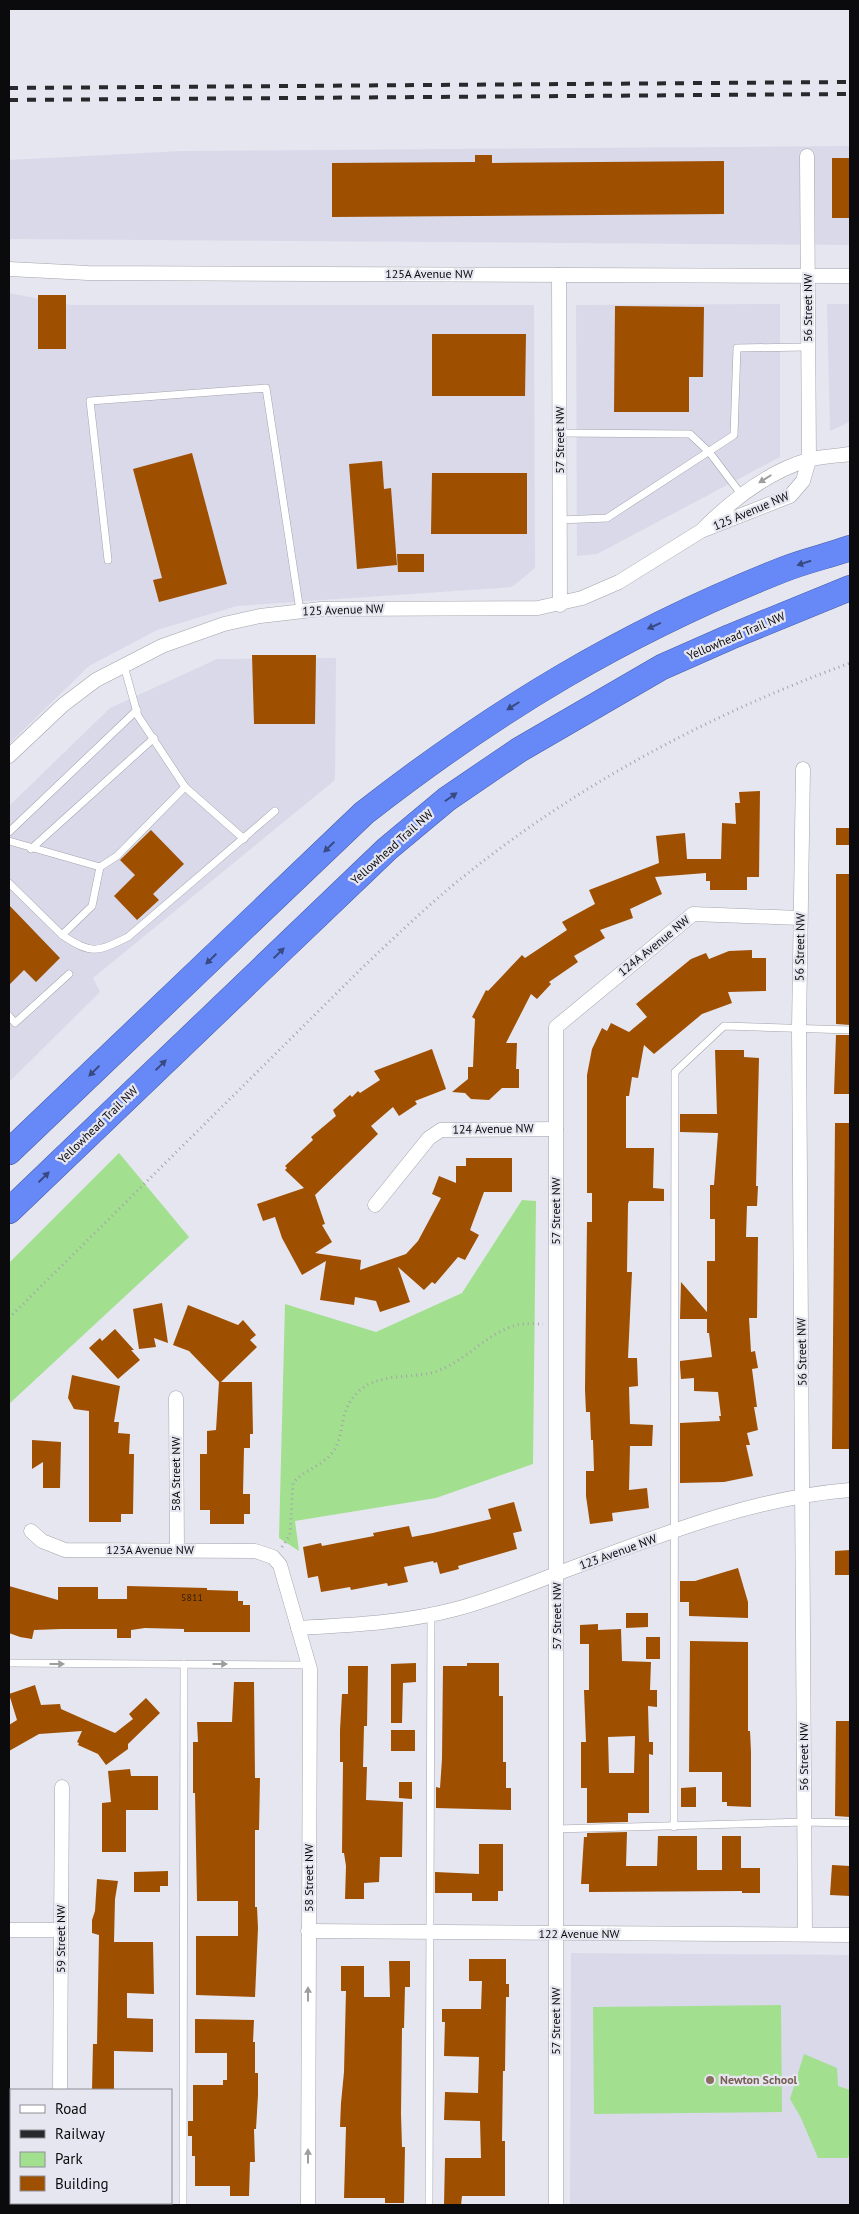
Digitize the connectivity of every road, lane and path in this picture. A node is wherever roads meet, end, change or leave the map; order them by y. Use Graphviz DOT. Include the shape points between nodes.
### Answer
graph roads {
  1 [pos="807,156"];
  2 [pos="9,269"];
  3 [pos="559,275"];
  4 [pos="807,276"];
  5 [pos="850,276"];
  6 [pos="808,347"];
  7 [pos="560,433"];
  8 [pos="710,453"];
  9 [pos="850,454"];
  10 [pos="809,460"];
  11 [pos="740,494"];
  12 [pos="560,520"];
  13 [pos="701,531"];
  14 [pos="850,548"];
  15 [pos="108,560"];
  16 [pos="850,588"];
  17 [pos="560,605"];
  18 [pos="300,611"];
  19 [pos="850,664"];
  20 [pos="124,665"];
  21 [pos="137,710"];
  22 [pos="154,738"];
  23 [pos="9,756"];
  24 [pos="803,769"];
  25 [pos="185,787"];
  26 [pos="274,811"];
  27 [pos="9,832"];
  28 [pos="244,839"];
  29 [pos="9,841"];
  30 [pos="32,849"];
  31 [pos="100,867"];
  32 [pos="9,883"];
  33 [pos="800,918"];
  34 [pos="62,935"];
  35 [pos="70,974"];
  36 [pos="9,1016"];
  37 [pos="556,1027"];
  38 [pos="799,1029"];
  39 [pos="850,1030"];
  40 [pos="556,1129"];
  41 [pos="9,1152"];
  42 [pos="375,1205"];
  43 [pos="9,1211"];
  44 [pos="9,1318"];
  45 [pos="556,1324"];
  46 [pos="176,1398"];
  47 [pos="850,1490"];
  48 [pos="804,1496"];
  49 [pos="31,1531"];
  50 [pos="675,1532"];
  51 [pos="177,1550"];
  52 [pos="273,1557"];
  53 [pos="557,1574"];
  54 [pos="431,1615"];
  55 [pos="298,1628"];
  56 [pos="9,1663"];
  57 [pos="184,1664"];
  58 [pos="309,1665"];
  59 [pos="62,1787"];
  60 [pos="804,1822"];
  61 [pos="850,1824"];
  62 [pos="674,1827"];
  63 [pos="556,1829"];
  64 [pos="9,1930"];
  65 [pos="61,1930"];
  66 [pos="308,1931"];
  67 [pos="429,1933"];
  68 [pos="556,1934"];
  69 [pos="805,1934"];
  70 [pos="850,1935"];
  71 [pos="60,2089"];
  72 [pos="183,2205"];
  73 [pos="308,2205"];
  74 [pos="429,2205"];
  75 [pos="556,2205"];
  1 -- 4 [label="street, 56 Street NW"];
  2 -- 3 [label="street, 125A Avenue NW" via="98,273"];
  3 -- 4 [label="street, 125A Avenue NW"];
  3 -- 7 [label="street, 57 Street NW"];
  4 -- 5 [label="street, 125A Avenue NW"];
  4 -- 6 [label="street, 56 Street NW"];
  6 -- 8 [label="lane" via="737,348 734,435"];
  6 -- 10 [label="street, 56 Street NW"];
  7 -- 8 [label="lane" via="690,434"];
  7 -- 12 [label="street, 57 Street NW"];
  8 -- 11 [label="lane"];
  8 -- 12 [label="lane" via="607,518"];
  9 -- 10 [label="street, 125 Avenue NW"];
  10 -- 11 [label="street, 125 Avenue NW, one-way" via="777,472"];
  10 -- 13 [label="street, 125 Avenue NW" via="802,481 790,496"];
  11 -- 13 [label="street, 125 Avenue NW"];
  12 -- 17 [label="street, 57 Street NW"];
  13 -- 17 [label="street, 125 Avenue NW" via="619,582"];
  14 -- 41 [label="highway, one-way" via="783,570 646,629 516,703 427,764 364,813"];
  15 -- 18 [label="lane" via="90,401 266,388"];
  43 -- 16 [label="highway, Yellowhead Trail NW, one-way" via="387,849 447,799 519,750 662,667"];
  17 -- 18 [label="street, 125 Avenue NW"];
  18 -- 20 [label="street, 125 Avenue NW" via="224,624 162,646"];
  19 -- 44 [label="path" via="796,683 706,723 639,758 519,835 468,874 361,969"];
  20 -- 21 [label="lane"];
  20 -- 23 [label="street, 125 Avenue NW" via="96,680 63,705"];
  21 -- 22 [label="lane"];
  21 -- 27 [label="lane"];
  22 -- 25 [label="lane"];
  22 -- 30 [label="lane"];
  24 -- 33 [label="street, 56 Street NW"];
  25 -- 28 [label="lane"];
  25 -- 31 [label="lane" via="117,856"];
  26 -- 28 [label="lane"];
  28 -- 34 [label="lane" via="128,937 102,950 83,948"];
  29 -- 30 [label="lane"];
  30 -- 31 [label="lane"];
  31 -- 34 [label="lane" via="92,906"];
  32 -- 34 [label="lane"];
  33 -- 37 [label="street, 124A Avenue NW" via="693,914"];
  33 -- 38 [label="street, 56 Street NW"];
  35 -- 36 [label="lane" via="15,1023"];
  37 -- 40 [label="street, 57 Street NW"];
  38 -- 39 [label="lane"];
  38 -- 48 [label="street, 56 Street NW"];
  38 -- 50 [label="lane" via="724,1026 675,1072"];
  40 -- 42 [label="street, 124 Avenue NW" via="442,1130 429,1138"];
  40 -- 45 [label="street, 57 Street NW"];
  45 -- 52 [label="path" via="516,1325 438,1370 382,1380 359,1390 343,1415 332,1454 306,1470 293,1483 290,1535"];
  45 -- 53 [label="street, 57 Street NW"];
  46 -- 51 [label="street, 58A Street NW"];
  47 -- 48 [label="street, 123 Avenue NW"];
  48 -- 50 [label="street, 123 Avenue NW" via="753,1507"];
  48 -- 60 [label="street, 56 Street NW"];
  49 -- 51 [label="street, 123A Avenue NW" via="42,1541 65,1550"];
  50 -- 53 [label="street, 123 Avenue NW"];
  50 -- 62 [label="lane"];
  51 -- 52 [label="street, 123A Avenue NW" via="255,1551"];
  52 -- 55 [label="street, 58 Street NW" via="283,1574"];
  53 -- 54 [label="street, 123 Avenue NW"];
  53 -- 63 [label="street, 57 Street NW"];
  54 -- 55 [label="street, 123 Avenue NW" via="381,1623"];
  54 -- 67 [label="lane"];
  55 -- 58 [label="street, 58 Street NW"];
  56 -- 57 [label="lane, one-way"];
  57 -- 58 [label="lane, one-way"];
  57 -- 72 [label="lane"];
  58 -- 66 [label="street, 58 Street NW"];
  59 -- 65 [label="street, 59 Street NW"];
  60 -- 61 [label="lane"];
  60 -- 62 [label="lane"];
  60 -- 69 [label="street, 56 Street NW"];
  62 -- 63 [label="lane"];
  63 -- 68 [label="street, 57 Street NW"];
  64 -- 65 [label="street"];
  65 -- 71 [label="street, 59 Street NW"];
  66 -- 67 [label="street, 122 Avenue NW"];
  73 -- 66 [label="street, 58 Street NW, one-way"];
  67 -- 68 [label="street, 122 Avenue NW"];
  67 -- 74 [label="lane"];
  68 -- 69 [label="street, 122 Avenue NW"];
  68 -- 75 [label="street, 57 Street NW"];
  69 -- 70 [label="street, 122 Avenue NW"];
}
